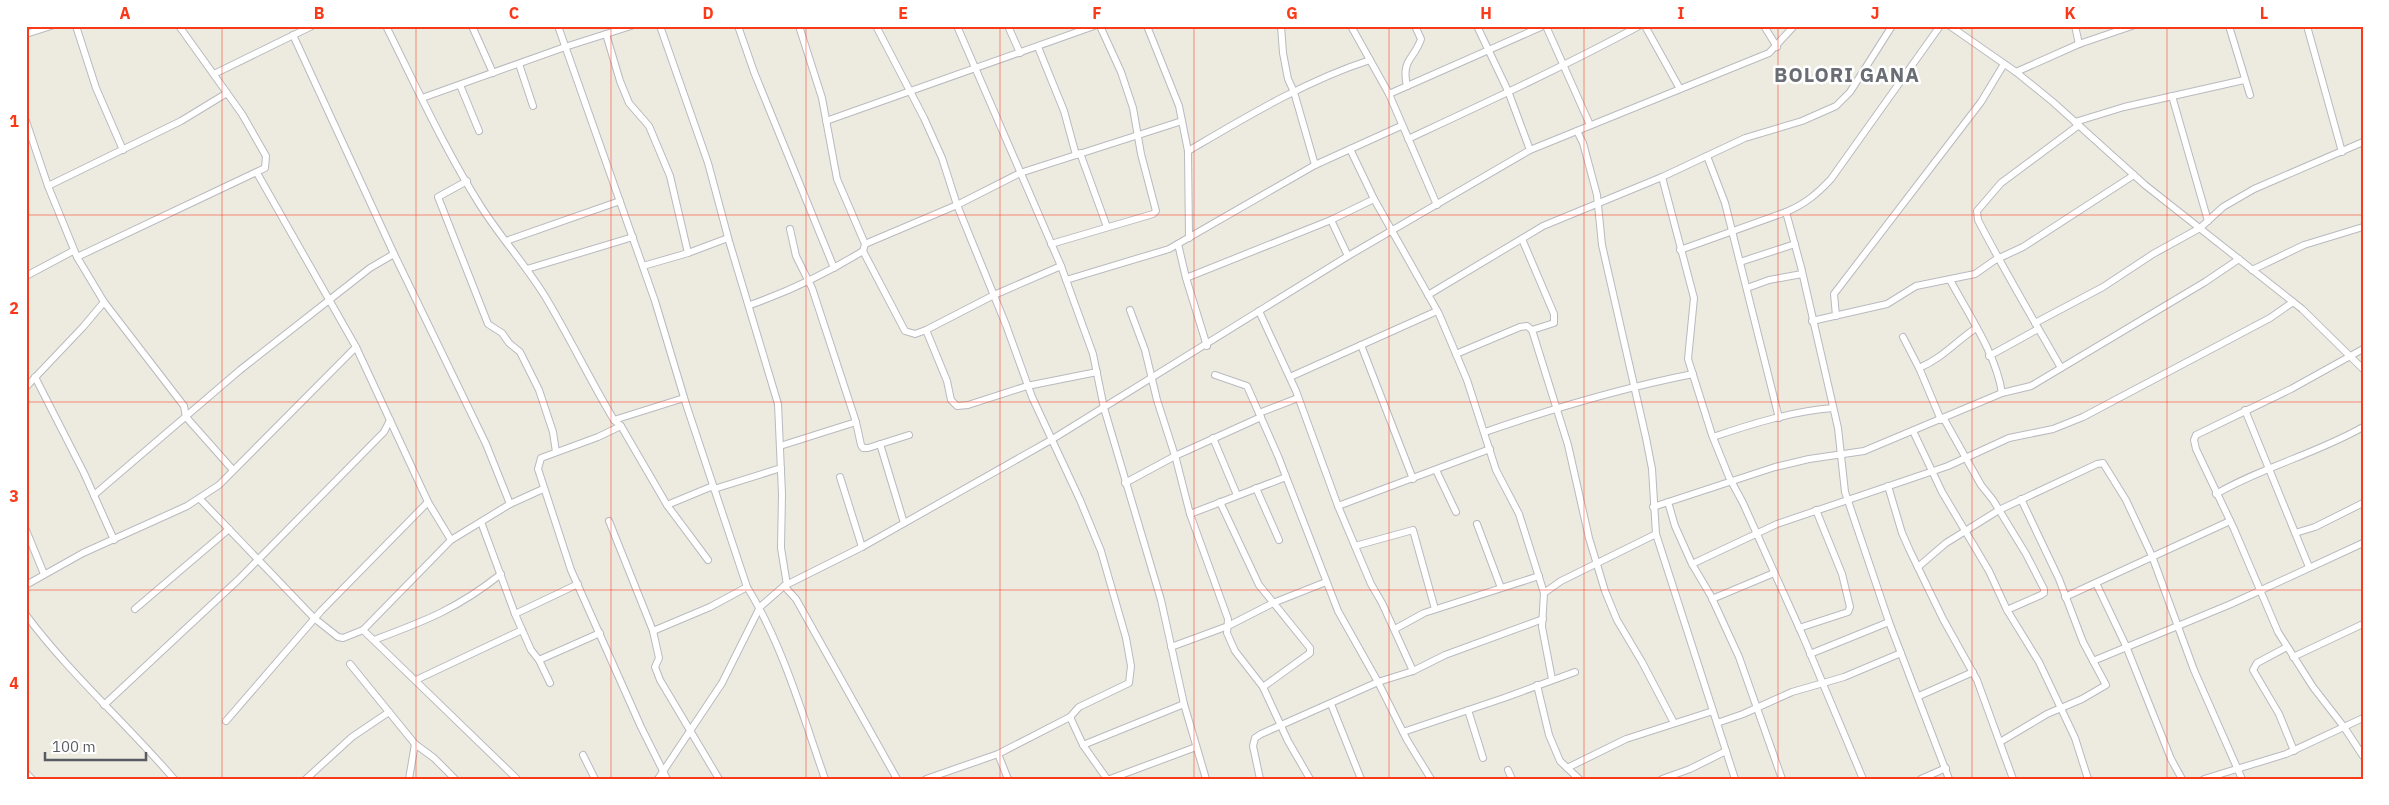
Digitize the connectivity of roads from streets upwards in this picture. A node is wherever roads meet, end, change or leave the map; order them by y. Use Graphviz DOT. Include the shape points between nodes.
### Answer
graph roads {
  1 [pos="51,26"];
  2 [pos="76,26"];
  3 [pos="179,26"];
  4 [pos="312,26"];
  5 [pos="386,26"];
  6 [pos="472,26"];
  7 [pos="558,26"];
  8 [pos="632,26"];
  9 [pos="660,26"];
  10 [pos="738,26"];
  11 [pos="799,26"];
  12 [pos="876,26"];
  13 [pos="957,26"];
  14 [pos="1008,26"];
  15 [pos="1094,26"];
  16 [pos="1100,26"];
  17 [pos="1147,26"];
  18 [pos="1282,26"];
  19 [pos="1351,26"];
  20 [pos="1415,26"];
  21 [pos="1477,26"];
  22 [pos="1545,26"];
  23 [pos="1639,26"];
  24 [pos="1645,26"];
  25 [pos="1764,26"];
  26 [pos="1794,26"];
  27 [pos="1892,26"];
  28 [pos="1940,26"];
  29 [pos="1950,26"];
  30 [pos="2075,26"];
  31 [pos="2132,26"];
  32 [pos="2229,26"];
  33 [pos="2307,26"];
  34 [pos="26,34"];
  35 [pos="606,34"];
  36 [pos="293,35"];
  37 [pos="2079,44"];
  38 [pos="565,47"];
  39 [pos="1038,47"];
  40 [pos="1777,47"];
  41 [pos="1488,49"];
  42 [pos="1020,53"];
  43 [pos="1370,60"];
  44 [pos="519,64"];
  45 [pos="2004,64"];
  46 [pos="1563,67"];
  47 [pos="975,68"];
  48 [pos="2016,72"];
  49 [pos="493,73"];
  50 [pos="214,74"];
  51 [pos="2244,80"];
  52 [pos="460,85"];
  53 [pos="1407,86"];
  54 [pos="1680,88"];
  55 [pos="1508,91"];
  56 [pos="910,92"];
  57 [pos="1294,92"];
  58 [pos="227,93"];
  59 [pos="1388,94"];
  60 [pos="2250,95"];
  61 [pos="2172,96"];
  62 [pos="422,98"];
  63 [pos="533,106"];
  64 [pos="26,121"];
  65 [pos="826,121"];
  66 [pos="1182,121"];
  67 [pos="2078,124"];
  68 [pos="1401,126"];
  69 [pos="1590,126"];
  70 [pos="479,131"];
  71 [pos="1577,131"];
  72 [pos="1138,135"];
  73 [pos="1408,139"];
  74 [pos="2363,142"];
  75 [pos="1350,149"];
  76 [pos="123,150"];
  77 [pos="1530,150"];
  78 [pos="1188,151"];
  79 [pos="2342,152"];
  80 [pos="1078,154"];
  81 [pos="1707,156"];
  82 [pos="1315,165"];
  83 [pos="257,173"];
  84 [pos="1020,173"];
  85 [pos="2134,175"];
  86 [pos="1662,177"];
  87 [pos="467,181"];
  88 [pos="48,186"];
  89 [pos="1374,199"];
  90 [pos="620,200"];
  91 [pos="1598,203"];
  92 [pos="957,205"];
  93 [pos="1437,205"];
  94 [pos="1786,212"];
  95 [pos="1331,220"];
  96 [pos="2208,221"];
  97 [pos="2363,226"];
  98 [pos="1107,228"];
  99 [pos="2200,228"];
  100 [pos="790,229"];
  101 [pos="1392,231"];
  102 [pos="1732,231"];
  103 [pos="633,237"];
  104 [pos="728,238"];
  105 [pos="1189,238"];
  106 [pos="1522,239"];
  107 [pos="506,241"];
  108 [pos="1051,244"];
  109 [pos="1178,244"];
  110 [pos="1795,244"];
  111 [pos="864,247"];
  112 [pos="1680,250"];
  113 [pos="74,251"];
  114 [pos="394,254"];
  115 [pos="688,254"];
  116 [pos="1348,256"];
  117 [pos="77,257"];
  118 [pos="2000,258"];
  119 [pos="2239,259"];
  120 [pos="1740,262"];
  121 [pos="643,266"];
  122 [pos="1061,266"];
  123 [pos="834,268"];
  124 [pos="527,270"];
  125 [pos="2252,270"];
  126 [pos="1802,274"];
  127 [pos="26,276"];
  128 [pos="1186,278"];
  129 [pos="1066,280"];
  130 [pos="1950,280"];
  131 [pos="807,281"];
  132 [pos="1747,288"];
  133 [pos="994,295"];
  134 [pos="1428,295"];
  135 [pos="328,299"];
  136 [pos="104,302"];
  137 [pos="2293,302"];
  138 [pos="750,305"];
  139 [pos="1130,310"];
  140 [pos="1259,311"];
  141 [pos="1437,311"];
  142 [pos="1836,316"];
  143 [pos="1812,321"];
  144 [pos="2037,326"];
  145 [pos="1976,328"];
  146 [pos="926,330"];
  147 [pos="1532,330"];
  148 [pos="1903,337"];
  149 [pos="1361,345"];
  150 [pos="1207,346"];
  151 [pos="356,347"];
  152 [pos="2363,349"];
  153 [pos="1456,354"];
  154 [pos="2349,355"];
  155 [pos="1989,356"];
  156 [pos="1919,368"];
  157 [pos="2061,368"];
  158 [pos="2363,369"];
  159 [pos="1096,372"];
  160 [pos="1693,374"];
  161 [pos="1215,375"];
  162 [pos="1290,376"];
  163 [pos="35,377"];
  164 [pos="1153,378"];
  165 [pos="1635,385"];
  166 [pos="1027,386"];
  167 [pos="26,387"];
  168 [pos="2002,393"];
  169 [pos="684,398"];
  170 [pos="1298,398"];
  171 [pos="1557,407"];
  172 [pos="1104,408"];
  173 [pos="1833,408"];
  174 [pos="2245,410"];
  175 [pos="1260,415"];
  176 [pos="186,416"];
  177 [pos="1779,418"];
  178 [pos="1943,419"];
  179 [pos="390,420"];
  180 [pos="614,420"];
  181 [pos="856,422"];
  182 [pos="621,426"];
  183 [pos="2363,427"];
  184 [pos="1914,430"];
  185 [pos="1485,432"];
  186 [pos="908,435"];
  187 [pos="1713,437"];
  188 [pos="1213,438"];
  189 [pos="1051,440"];
  190 [pos="880,444"];
  191 [pos="780,446"];
  192 [pos="1490,449"];
  193 [pos="556,452"];
  194 [pos="1842,455"];
  195 [pos="1175,456"];
  196 [pos="1967,458"];
  197 [pos="781,468"];
  198 [pos="233,470"];
  199 [pos="1436,470"];
  200 [pos="2270,470"];
  201 [pos="1931,471"];
  202 [pos="840,477"];
  203 [pos="1286,477"];
  204 [pos="1413,479"];
  205 [pos="1732,481"];
  206 [pos="1125,483"];
  207 [pos="1888,486"];
  208 [pos="714,488"];
  209 [pos="1256,488"];
  210 [pos="543,489"];
  211 [pos="2216,494"];
  212 [pos="94,495"];
  213 [pos="1237,495"];
  214 [pos="200,498"];
  215 [pos="2021,499"];
  216 [pos="1848,501"];
  217 [pos="428,502"];
  218 [pos="1220,502"];
  219 [pos="1668,502"];
  220 [pos="2363,503"];
  221 [pos="510,504"];
  222 [pos="667,505"];
  223 [pos="1338,506"];
  224 [pos="1653,508"];
  225 [pos="1816,510"];
  226 [pos="1999,510"];
  227 [pos="1456,512"];
  228 [pos="1190,514"];
  229 [pos="609,521"];
  230 [pos="2230,521"];
  231 [pos="481,522"];
  232 [pos="904,523"];
  233 [pos="1477,524"];
  234 [pos="228,529"];
  235 [pos="26,530"];
  236 [pos="1964,532"];
  237 [pos="1756,533"];
  238 [pos="2295,533"];
  239 [pos="1656,534"];
  240 [pos="114,540"];
  241 [pos="451,540"];
  242 [pos="1279,540"];
  243 [pos="2363,543"];
  244 [pos="1356,546"];
  245 [pos="862,547"];
  246 [pos="2152,556"];
  247 [pos="257,560"];
  248 [pos="708,560"];
  249 [pos="1598,562"];
  250 [pos="1692,564"];
  251 [pos="1918,567"];
  252 [pos="2309,567"];
  253 [pos="1774,573"];
  254 [pos="44,574"];
  255 [pos="501,574"];
  256 [pos="1539,576"];
  257 [pos="1326,582"];
  258 [pos="2096,583"];
  259 [pos="578,584"];
  260 [pos="26,585"];
  261 [pos="786,586"];
  262 [pos="747,587"];
  263 [pos="1501,588"];
  264 [pos="2260,590"];
  265 [pos="1544,593"];
  266 [pos="2065,598"];
  267 [pos="1712,599"];
  268 [pos="1273,604"];
  269 [pos="760,607"];
  270 [pos="135,609"];
  271 [pos="1435,609"];
  272 [pos="2007,610"];
  273 [pos="515,614"];
  274 [pos="26,615"];
  275 [pos="314,618"];
  276 [pos="1543,619"];
  277 [pos="1889,622"];
  278 [pos="2363,624"];
  279 [pos="1228,626"];
  280 [pos="2179,626"];
  281 [pos="1799,628"];
  282 [pos="1394,629"];
  283 [pos="363,630"];
  284 [pos="522,630"];
  285 [pos="653,631"];
  286 [pos="600,633"];
  287 [pos="374,640"];
  288 [pos="2126,646"];
  289 [pos="1171,647"];
  290 [pos="2287,647"];
  291 [pos="1901,653"];
  292 [pos="1810,654"];
  293 [pos="2293,657"];
  294 [pos="539,660"];
  295 [pos="2093,661"];
  296 [pos="350,664"];
  297 [pos="1413,670"];
  298 [pos="1574,672"];
  299 [pos="1973,672"];
  300 [pos="416,680"];
  301 [pos="1552,680"];
  302 [pos="550,682"];
  303 [pos="1378,682"];
  304 [pos="1822,684"];
  305 [pos="1538,685"];
  306 [pos="1263,687"];
  307 [pos="1918,696"];
  308 [pos="1184,704"];
  309 [pos="1331,704"];
  310 [pos="104,705"];
  311 [pos="1757,708"];
  312 [pos="2060,708"];
  313 [pos="1468,710"];
  314 [pos="1713,711"];
  315 [pos="389,712"];
  316 [pos="1070,717"];
  317 [pos="2363,718"];
  318 [pos="226,721"];
  319 [pos="1674,723"];
  320 [pos="1717,723"];
  321 [pos="1282,724"];
  322 [pos="2344,727"];
  323 [pos="692,731"];
  324 [pos="1402,732"];
  325 [pos="2000,742"];
  326 [pos="416,744"];
  327 [pos="1084,745"];
  328 [pos="1196,747"];
  329 [pos="2294,750"];
  330 [pos="1726,751"];
  331 [pos="998,754"];
  332 [pos="583,755"];
  333 [pos="2363,756"];
  334 [pos="1483,758"];
  335 [pos="1567,768"];
  336 [pos="1946,768"];
  337 [pos="2236,769"];
  338 [pos="1508,770"];
  339 [pos="664,772"];
  340 [pos="26,773"];
  341 [pos="1005,778"];
  342 [pos="1429,778"];
  343 [pos="32,779"];
  344 [pos="174,779"];
  345 [pos="306,779"];
  346 [pos="409,779"];
  347 [pos="455,779"];
  348 [pos="517,779"];
  349 [pos="595,779"];
  350 [pos="658,779"];
  351 [pos="667,779"];
  352 [pos="719,779"];
  353 [pos="825,779"];
  354 [pos="897,779"];
  355 [pos="926,779"];
  356 [pos="1108,779"];
  357 [pos="1206,779"];
  358 [pos="1260,779"];
  359 [pos="1310,779"];
  360 [pos="1361,779"];
  361 [pos="1512,779"];
  362 [pos="1579,779"];
  363 [pos="1662,779"];
  364 [pos="1735,779"];
  365 [pos="1782,779"];
  366 [pos="1863,779"];
  367 [pos="1921,779"];
  368 [pos="1949,779"];
  369 [pos="2013,779"];
  370 [pos="2088,779"];
  371 [pos="2182,779"];
  372 [pos="2204,779"];
  373 [pos="2242,779"];
  1 -- 34 [label="street"];
  2 -- 76 [label="street" via="96,88"];
  3 -- 50 [label="street"];
  4 -- 36 [label="street"];
  5 -- 62 [label="street"];
  6 -- 49 [label="street"];
  7 -- 38 [label="street"];
  8 -- 35 [label="street"];
  9 -- 104 [label="street" via="708,163"];
  10 -- 123 [label="street"];
  11 -- 65 [label="street"];
  12 -- 56 [label="street"];
  13 -- 47 [label="street"];
  14 -- 42 [label="street"];
  15 -- 39 [label="street"];
  16 -- 72 [label="street" via="1121,72"];
  17 -- 66 [label="street" via="1174,91"];
  18 -- 57 [label="street" via="1284,62"];
  19 -- 43 [label="street"];
  20 -- 53 [label="street" via="1421,39 1418,49 1406,64"];
  21 -- 41 [label="street"];
  22 -- 41 [label="street"];
  22 -- 46 [label="street"];
  23 -- 46 [label="street"];
  24 -- 54 [label="street"];
  25 -- 40 [label="street"];
  26 -- 40 [label="street"];
  27 -- 81 [label="street" via="1850,92 1836,106 1802,121 1745,138"];
  28 -- 94 [label="street" via="1831,179 1809,201"];
  29 -- 45 [label="street"];
  30 -- 37 [label="street"];
  31 -- 37 [label="street"];
  32 -- 51 [label="street"];
  33 -- 79 [label="street"];
  35 -- 38 [label="street"];
  35 -- 115 [label="street" via="629,103 649,126 670,176"];
  36 -- 50 [label="street"];
  36 -- 114 [label="street"];
  37 -- 48 [label="street"];
  38 -- 44 [label="street"];
  38 -- 90 [label="street"];
  39 -- 42 [label="street"];
  39 -- 80 [label="street"];
  40 -- 54 [label="street" via="1726,72"];
  41 -- 53 [label="street"];
  41 -- 55 [label="street"];
  42 -- 47 [label="street"];
  43 -- 57 [label="street"];
  43 -- 59 [label="street"];
  44 -- 49 [label="street"];
  44 -- 63 [label="street"];
  45 -- 48 [label="street"];
  45 -- 142 [label="street" via="1981,102 1834,294"];
  46 -- 55 [label="street"];
  46 -- 69 [label="street"];
  47 -- 56 [label="street"];
  47 -- 84 [label="street"];
  48 -- 67 [label="street"];
  49 -- 52 [label="street"];
  50 -- 58 [label="street"];
  51 -- 60 [label="street"];
  51 -- 61 [label="street"];
  52 -- 62 [label="street"];
  52 -- 70 [label="street"];
  53 -- 59 [label="street"];
  54 -- 69 [label="street"];
  55 -- 73 [label="street"];
  55 -- 77 [label="street"];
  56 -- 65 [label="street"];
  56 -- 92 [label="street" via="942,158"];
  57 -- 78 [label="street"];
  57 -- 82 [label="street"];
  58 -- 76 [label="street"];
  58 -- 83 [label="street" via="266,156 265,168"];
  59 -- 68 [label="street"];
  61 -- 67 [label="street" via="2124,107"];
  61 -- 96 [label="street"];
  62 -- 87 [label="street"];
  64 -- 88 [label="street"];
  65 -- 111 [label="street" via="837,179"];
  66 -- 72 [label="street"];
  66 -- 78 [label="street"];
  67 -- 85 [label="street"];
  67 -- 118 [label="street" via="2002,182 1978,211 1978,220"];
  68 -- 73 [label="street"];
  68 -- 75 [label="street"];
  69 -- 71 [label="street"];
  71 -- 77 [label="street"];
  71 -- 91 [label="street"];
  72 -- 80 [label="street"];
  72 -- 98 [label="street" via="1156,211"];
  73 -- 93 [label="street"];
  74 -- 79 [label="street"];
  75 -- 82 [label="street"];
  75 -- 89 [label="street"];
  76 -- 88 [label="street"];
  77 -- 93 [label="street"];
  78 -- 105 [label="street"];
  79 -- 96 [label="street" via="2254,189 2223,207"];
  80 -- 84 [label="street"];
  80 -- 98 [label="street"];
  81 -- 86 [label="street"];
  81 -- 102 [label="street" via="1717,177"];
  82 -- 105 [label="street"];
  83 -- 117 [label="street"];
  83 -- 135 [label="street"];
  84 -- 92 [label="street"];
  84 -- 108 [label="street"];
  85 -- 99 [label="street"];
  85 -- 118 [label="street" via="2023,247"];
  86 -- 91 [label="street"];
  86 -- 112 [label="street"];
  87 -- 107 [label="street"];
  87 -- 193 [label="street" via="438,196 488,324 502,332 520,352 539,390"];
  88 -- 113 [label="street"];
  89 -- 95 [label="street"];
  89 -- 101 [label="street"];
  90 -- 103 [label="street"];
  90 -- 107 [label="street"];
  91 -- 106 [label="street" via="1543,226"];
  91 -- 165 [label="street" via="1602,245"];
  92 -- 111 [label="street"];
  92 -- 133 [label="street"];
  93 -- 101 [label="street"];
  94 -- 102 [label="street"];
  94 -- 110 [label="street"];
  95 -- 116 [label="street"];
  95 -- 128 [label="street"];
  96 -- 99 [label="street"];
  97 -- 125 [label="street" via="2304,244"];
  98 -- 108 [label="street"];
  99 -- 119 [label="street"];
  99 -- 144 [label="street"];
  100 -- 131 [label="street" via="796,256"];
  101 -- 116 [label="street"];
  101 -- 134 [label="street"];
  102 -- 112 [label="street"];
  102 -- 120 [label="street"];
  103 -- 121 [label="street"];
  103 -- 124 [label="street"];
  104 -- 115 [label="street"];
  104 -- 138 [label="street"];
  105 -- 109 [label="street"];
  106 -- 134 [label="street"];
  106 -- 147 [label="street" via="1555,319"];
  107 -- 124 [label="street"];
  108 -- 122 [label="street"];
  109 -- 128 [label="street"];
  109 -- 129 [label="street"];
  110 -- 120 [label="street"];
  110 -- 126 [label="street"];
  111 -- 123 [label="street"];
  111 -- 146 [label="street" via="905,331 915,334"];
  112 -- 160 [label="street" via="1694,298 1688,359"];
  113 -- 117 [label="street"];
  113 -- 127 [label="street"];
  114 -- 135 [label="street"];
  114 -- 221 [label="street" via="483,436"];
  115 -- 121 [label="street"];
  116 -- 140 [label="street"];
  117 -- 136 [label="street"];
  118 -- 130 [label="street" via="1975,274"];
  118 -- 144 [label="street" via="2022,304"];
  119 -- 125 [label="street"];
  119 -- 157 [label="street"];
  120 -- 132 [label="street"];
  121 -- 169 [label="street"];
  122 -- 129 [label="street"];
  122 -- 133 [label="street"];
  123 -- 131 [label="street"];
  124 -- 180 [label="street" via="560,321 586,374"];
  125 -- 137 [label="street"];
  126 -- 132 [label="street"];
  126 -- 143 [label="street"];
  128 -- 150 [label="street"];
  129 -- 159 [label="street" via="1093,354"];
  130 -- 142 [label="street" via="1916,286 1887,304"];
  130 -- 145 [label="street"];
  131 -- 138 [label="street"];
  131 -- 181 [label="street"];
  132 -- 177 [label="street"];
  133 -- 146 [label="street"];
  133 -- 166 [label="street"];
  134 -- 141 [label="street"];
  135 -- 151 [label="street"];
  135 -- 176 [label="street"];
  136 -- 163 [label="street"];
  136 -- 176 [label="street" via="184,406"];
  137 -- 154 [label="street"];
  137 -- 196 [label="street" via="2270,318 2115,402 2053,429 2000,441"];
  138 -- 191 [label="street" via="778,404"];
  139 -- 164 [label="street"];
  140 -- 150 [label="street"];
  140 -- 162 [label="street"];
  141 -- 149 [label="street"];
  141 -- 153 [label="street"];
  142 -- 143 [label="street"];
  143 -- 173 [label="street"];
  144 -- 155 [label="street"];
  144 -- 157 [label="street"];
  145 -- 155 [label="street"];
  145 -- 156 [label="street" via="1940,359"];
  146 -- 166 [label="street" via="947,381 951,400 957,406"];
  147 -- 153 [label="street" via="1527,326 1520,327"];
  147 -- 171 [label="street"];
  148 -- 156 [label="street"];
  149 -- 162 [label="street"];
  149 -- 204 [label="street"];
  150 -- 164 [label="street"];
  151 -- 179 [label="street"];
  151 -- 198 [label="street"];
  152 -- 154 [label="street"];
  153 -- 185 [label="street"];
  154 -- 158 [label="street"];
  154 -- 174 [label="street" via="2291,389"];
  155 -- 168 [label="street" via="2001,382"];
  156 -- 178 [label="street"];
  157 -- 168 [label="street" via="2031,386"];
  159 -- 166 [label="street"];
  159 -- 172 [label="street"];
  160 -- 165 [label="street"];
  160 -- 187 [label="street"];
  161 -- 175 [label="street" via="1247,386"];
  162 -- 170 [label="street"];
  163 -- 167 [label="street"];
  163 -- 212 [label="street"];
  164 -- 172 [label="street"];
  164 -- 195 [label="street"];
  165 -- 171 [label="street"];
  165 -- 224 [label="street" via="1652,469"];
  166 -- 189 [label="street"];
  168 -- 178 [label="street"];
  169 -- 180 [label="street"];
  169 -- 208 [label="street"];
  170 -- 175 [label="street"];
  170 -- 223 [label="street"];
  171 -- 185 [label="street"];
  171 -- 249 [label="street" via="1589,538"];
  172 -- 189 [label="street"];
  172 -- 206 [label="street"];
  173 -- 177 [label="street"];
  173 -- 194 [label="street"];
  174 -- 200 [label="street"];
  174 -- 211 [label="street" via="2196,435 2194,440"];
  175 -- 188 [label="street"];
  175 -- 203 [label="street"];
  176 -- 198 [label="street"];
  176 -- 212 [label="street"];
  177 -- 187 [label="street"];
  178 -- 184 [label="street"];
  178 -- 196 [label="street"];
  179 -- 217 [label="street"];
  179 -- 247 [label="street" via="384,432"];
  180 -- 182 [label="street"];
  181 -- 190 [label="street" via="863,448"];
  181 -- 191 [label="street"];
  182 -- 193 [label="street"];
  182 -- 222 [label="street"];
  183 -- 200 [label="street"];
  184 -- 194 [label="street" via="1864,451"];
  184 -- 201 [label="street"];
  185 -- 192 [label="street"];
  186 -- 190 [label="street"];
  187 -- 205 [label="street"];
  188 -- 195 [label="street"];
  188 -- 213 [label="street"];
  189 -- 232 [label="street"];
  189 -- 316 [label="street" via="1101,551 1132,672 1130,683 1079,707"];
  190 -- 232 [label="street"];
  191 -- 197 [label="street"];
  192 -- 199 [label="street"];
  192 -- 256 [label="street" via="1496,470 1519,514"];
  193 -- 210 [label="street" via="541,458 538,464"];
  194 -- 205 [label="street" via="1792,463"];
  194 -- 216 [label="street"];
  195 -- 206 [label="street"];
  195 -- 228 [label="street"];
  196 -- 201 [label="street"];
  196 -- 226 [label="street"];
  197 -- 208 [label="street"];
  197 -- 261 [label="street" via="781,548"];
  198 -- 214 [label="street"];
  199 -- 204 [label="street"];
  199 -- 227 [label="street"];
  200 -- 211 [label="street" via="2242,479"];
  200 -- 238 [label="street"];
  201 -- 207 [label="street"];
  201 -- 236 [label="street"];
  202 -- 245 [label="street"];
  203 -- 209 [label="street"];
  203 -- 257 [label="street"];
  204 -- 223 [label="street"];
  205 -- 219 [label="street"];
  205 -- 237 [label="street"];
  206 -- 289 [label="street" via="1161,600"];
  207 -- 216 [label="street"];
  207 -- 251 [label="street" via="1902,533"];
  208 -- 222 [label="street"];
  208 -- 262 [label="street"];
  209 -- 213 [label="street"];
  209 -- 242 [label="street"];
  210 -- 221 [label="street"];
  210 -- 259 [label="street"];
  211 -- 230 [label="street"];
  212 -- 240 [label="street"];
  213 -- 218 [label="street"];
  214 -- 234 [label="street"];
  214 -- 240 [label="street"];
  215 -- 226 [label="street"];
  215 -- 246 [label="street" via="2103,463 2126,500"];
  215 -- 266 [label="street"];
  216 -- 225 [label="street"];
  216 -- 277 [label="street"];
  217 -- 241 [label="street"];
  217 -- 275 [label="street"];
  218 -- 228 [label="street"];
  218 -- 268 [label="street" via="1259,585"];
  219 -- 224 [label="street"];
  219 -- 250 [label="street"];
  220 -- 238 [label="street" via="2315,527"];
  221 -- 231 [label="street"];
  222 -- 248 [label="street"];
  223 -- 244 [label="street"];
  224 -- 239 [label="street"];
  225 -- 237 [label="street"];
  225 -- 281 [label="street" via="1842,574 1850,607 1848,612"];
  226 -- 236 [label="street"];
  226 -- 272 [label="street" via="2026,554 2044,593"];
  228 -- 279 [label="street"];
  229 -- 285 [label="street"];
  230 -- 246 [label="street"];
  230 -- 264 [label="street"];
  231 -- 241 [label="street"];
  231 -- 255 [label="street"];
  232 -- 245 [label="street"];
  233 -- 263 [label="street"];
  234 -- 247 [label="street"];
  234 -- 270 [label="street"];
  235 -- 254 [label="street"];
  236 -- 251 [label="street"];
  236 -- 272 [label="street" via="1989,572"];
  237 -- 250 [label="street"];
  237 -- 253 [label="street"];
  238 -- 252 [label="street"];
  239 -- 249 [label="street"];
  239 -- 314 [label="street"];
  240 -- 254 [label="street"];
  241 -- 283 [label="street"];
  243 -- 252 [label="street"];
  244 -- 271 [label="street" via="1413,530"];
  244 -- 282 [label="street" via="1370,584"];
  245 -- 261 [label="street"];
  246 -- 258 [label="street"];
  246 -- 280 [label="street"];
  247 -- 275 [label="street"];
  247 -- 310 [label="street"];
  249 -- 265 [label="street"];
  249 -- 319 [label="street" via="1617,620"];
  250 -- 267 [label="street"];
  251 -- 299 [label="street"];
  252 -- 264 [label="street"];
  253 -- 267 [label="street"];
  253 -- 281 [label="street"];
  254 -- 260 [label="street"];
  255 -- 273 [label="street"];
  255 -- 287 [label="street" via="461,604 435,618"];
  256 -- 263 [label="street"];
  256 -- 265 [label="street"];
  257 -- 268 [label="street"];
  257 -- 303 [label="street" via="1338,611"];
  258 -- 266 [label="street"];
  258 -- 288 [label="street"];
  259 -- 273 [label="street"];
  259 -- 286 [label="street"];
  261 -- 269 [label="street"];
  261 -- 354 [label="street"];
  262 -- 269 [label="street"];
  262 -- 285 [label="street" via="710,608"];
  263 -- 271 [label="street"];
  264 -- 280 [label="street"];
  264 -- 290 [label="street"];
  265 -- 276 [label="street"];
  266 -- 295 [label="street"];
  267 -- 311 [label="street"];
  268 -- 279 [label="street"];
  268 -- 306 [label="street" via="1310,648 1310,653"];
  269 -- 323 [label="street" via="722,683"];
  269 -- 353 [label="street"];
  271 -- 282 [label="street"];
  272 -- 312 [label="street" via="2039,662"];
  273 -- 284 [label="street"];
  274 -- 310 [label="street"];
  275 -- 283 [label="street" via="338,637"];
  275 -- 318 [label="street"];
  276 -- 297 [label="street" via="1445,654"];
  276 -- 301 [label="street"];
  277 -- 291 [label="street"];
  277 -- 292 [label="street"];
  278 -- 293 [label="street"];
  279 -- 289 [label="street"];
  279 -- 306 [label="street" via="1235,651"];
  280 -- 288 [label="street"];
  280 -- 337 [label="street"];
  281 -- 292 [label="street"];
  282 -- 297 [label="street"];
  283 -- 287 [label="street"];
  284 -- 294 [label="street"];
  284 -- 300 [label="street"];
  285 -- 323 [label="street" via="659,658 655,667 660,680"];
  286 -- 294 [label="street"];
  286 -- 339 [label="street"];
  287 -- 300 [label="street"];
  288 -- 295 [label="street"];
  288 -- 371 [label="street"];
  289 -- 308 [label="street"];
  290 -- 293 [label="street"];
  290 -- 329 [label="street" via="2257,662 2253,670 2279,714"];
  291 -- 304 [label="street"];
  291 -- 307 [label="street"];
  292 -- 304 [label="street"];
  293 -- 322 [label="street"];
  294 -- 302 [label="street"];
  295 -- 312 [label="street" via="2106,683 2105,687"];
  296 -- 315 [label="street"];
  297 -- 303 [label="street"];
  298 -- 301 [label="street"];
  299 -- 307 [label="street"];
  299 -- 325 [label="street"];
  300 -- 348 [label="street"];
  301 -- 305 [label="street"];
  303 -- 309 [label="street"];
  303 -- 324 [label="street"];
  304 -- 311 [label="street" via="1792,692"];
  304 -- 366 [label="street"];
  305 -- 313 [label="street"];
  305 -- 335 [label="street" via="1549,735 1560,761"];
  306 -- 321 [label="street"];
  307 -- 336 [label="street"];
  308 -- 327 [label="street"];
  308 -- 328 [label="street"];
  309 -- 321 [label="street"];
  309 -- 360 [label="street"];
  310 -- 344 [label="street"];
  311 -- 320 [label="street"];
  311 -- 365 [label="street"];
  312 -- 325 [label="street"];
  312 -- 370 [label="street" via="2075,738"];
  313 -- 324 [label="street"];
  313 -- 334 [label="street"];
  314 -- 319 [label="street"];
  314 -- 320 [label="street"];
  315 -- 326 [label="street"];
  315 -- 345 [label="street" via="352,737"];
  316 -- 327 [label="street"];
  316 -- 331 [label="street"];
  317 -- 322 [label="street"];
  319 -- 335 [label="street" via="1626,739"];
  320 -- 330 [label="street"];
  321 -- 358 [label="street" via="1254,738"];
  321 -- 359 [label="street" via="1288,742"];
  322 -- 329 [label="street"];
  322 -- 333 [label="street"];
  323 -- 339 [label="street"];
  323 -- 352 [label="street"];
  324 -- 342 [label="street"];
  325 -- 369 [label="street"];
  326 -- 346 [label="street"];
  326 -- 347 [label="street"];
  327 -- 356 [label="street"];
  328 -- 356 [label="street"];
  328 -- 357 [label="street"];
  329 -- 337 [label="street"];
  330 -- 363 [label="street"];
  330 -- 364 [label="street"];
  331 -- 341 [label="street"];
  331 -- 355 [label="street"];
  332 -- 349 [label="street"];
  335 -- 362 [label="street"];
  336 -- 367 [label="street"];
  336 -- 368 [label="street"];
  337 -- 372 [label="street"];
  337 -- 373 [label="street"];
  338 -- 361 [label="street"];
  339 -- 350 [label="street"];
  339 -- 351 [label="street"];
  340 -- 343 [label="street"];
}
